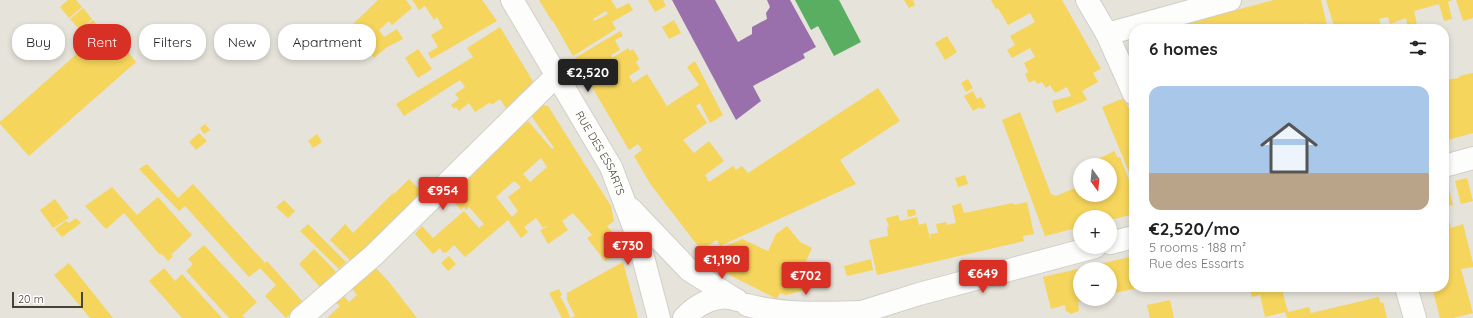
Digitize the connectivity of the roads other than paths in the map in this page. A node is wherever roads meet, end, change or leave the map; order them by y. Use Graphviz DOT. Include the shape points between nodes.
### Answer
graph roads {
  1 [pos="512,0"];
  2 [pos="1087,0"];
  3 [pos="1230,0"];
  4 [pos="1143,24"];
  5 [pos="1129,28"];
  6 [pos="1107,34"];
  7 [pos="557,74"];
  8 [pos="1129,83"];
  9 [pos="1473,158"];
  10 [pos="1449,165"];
  11 [pos="626,204"];
  12 [pos="1129,238"];
  13 [pos="1117,241"];
  14 [pos="1073,253"];
  15 [pos="1407,292"];
  16 [pos="746,307"];
  17 [pos="860,316"];
  18 [pos="301,318"];
  19 [pos="659,318"];
  20 [pos="684,318"];
  21 [pos="1415,318"];
  1 -- 7 [label="street, RUE DES ESSARTS"];
  2 -- 6 [label="street"];
  3 -- 4 [label="street"];
  5 -- 6 [label="street"];
  6 -- 8 [label="street"];
  7 -- 11 [label="street, RUE DES ESSARTS" via="612,166"];
  7 -- 18 [label="street" via="374,255"];
  9 -- 10 [label="street"];
  11 -- 16 [label="street" via="689,270"];
  11 -- 19 [label="street, RUE DES ESSARTS" via="638,238"];
  12 -- 13 [label="street"];
  14 -- 17 [label="street" via="919,294"];
  15 -- 21 [label="street"];
  16 -- 17 [label="street" via="778,312"];
  16 -- 20 [label="street" via="720,297 700,305"];
}
